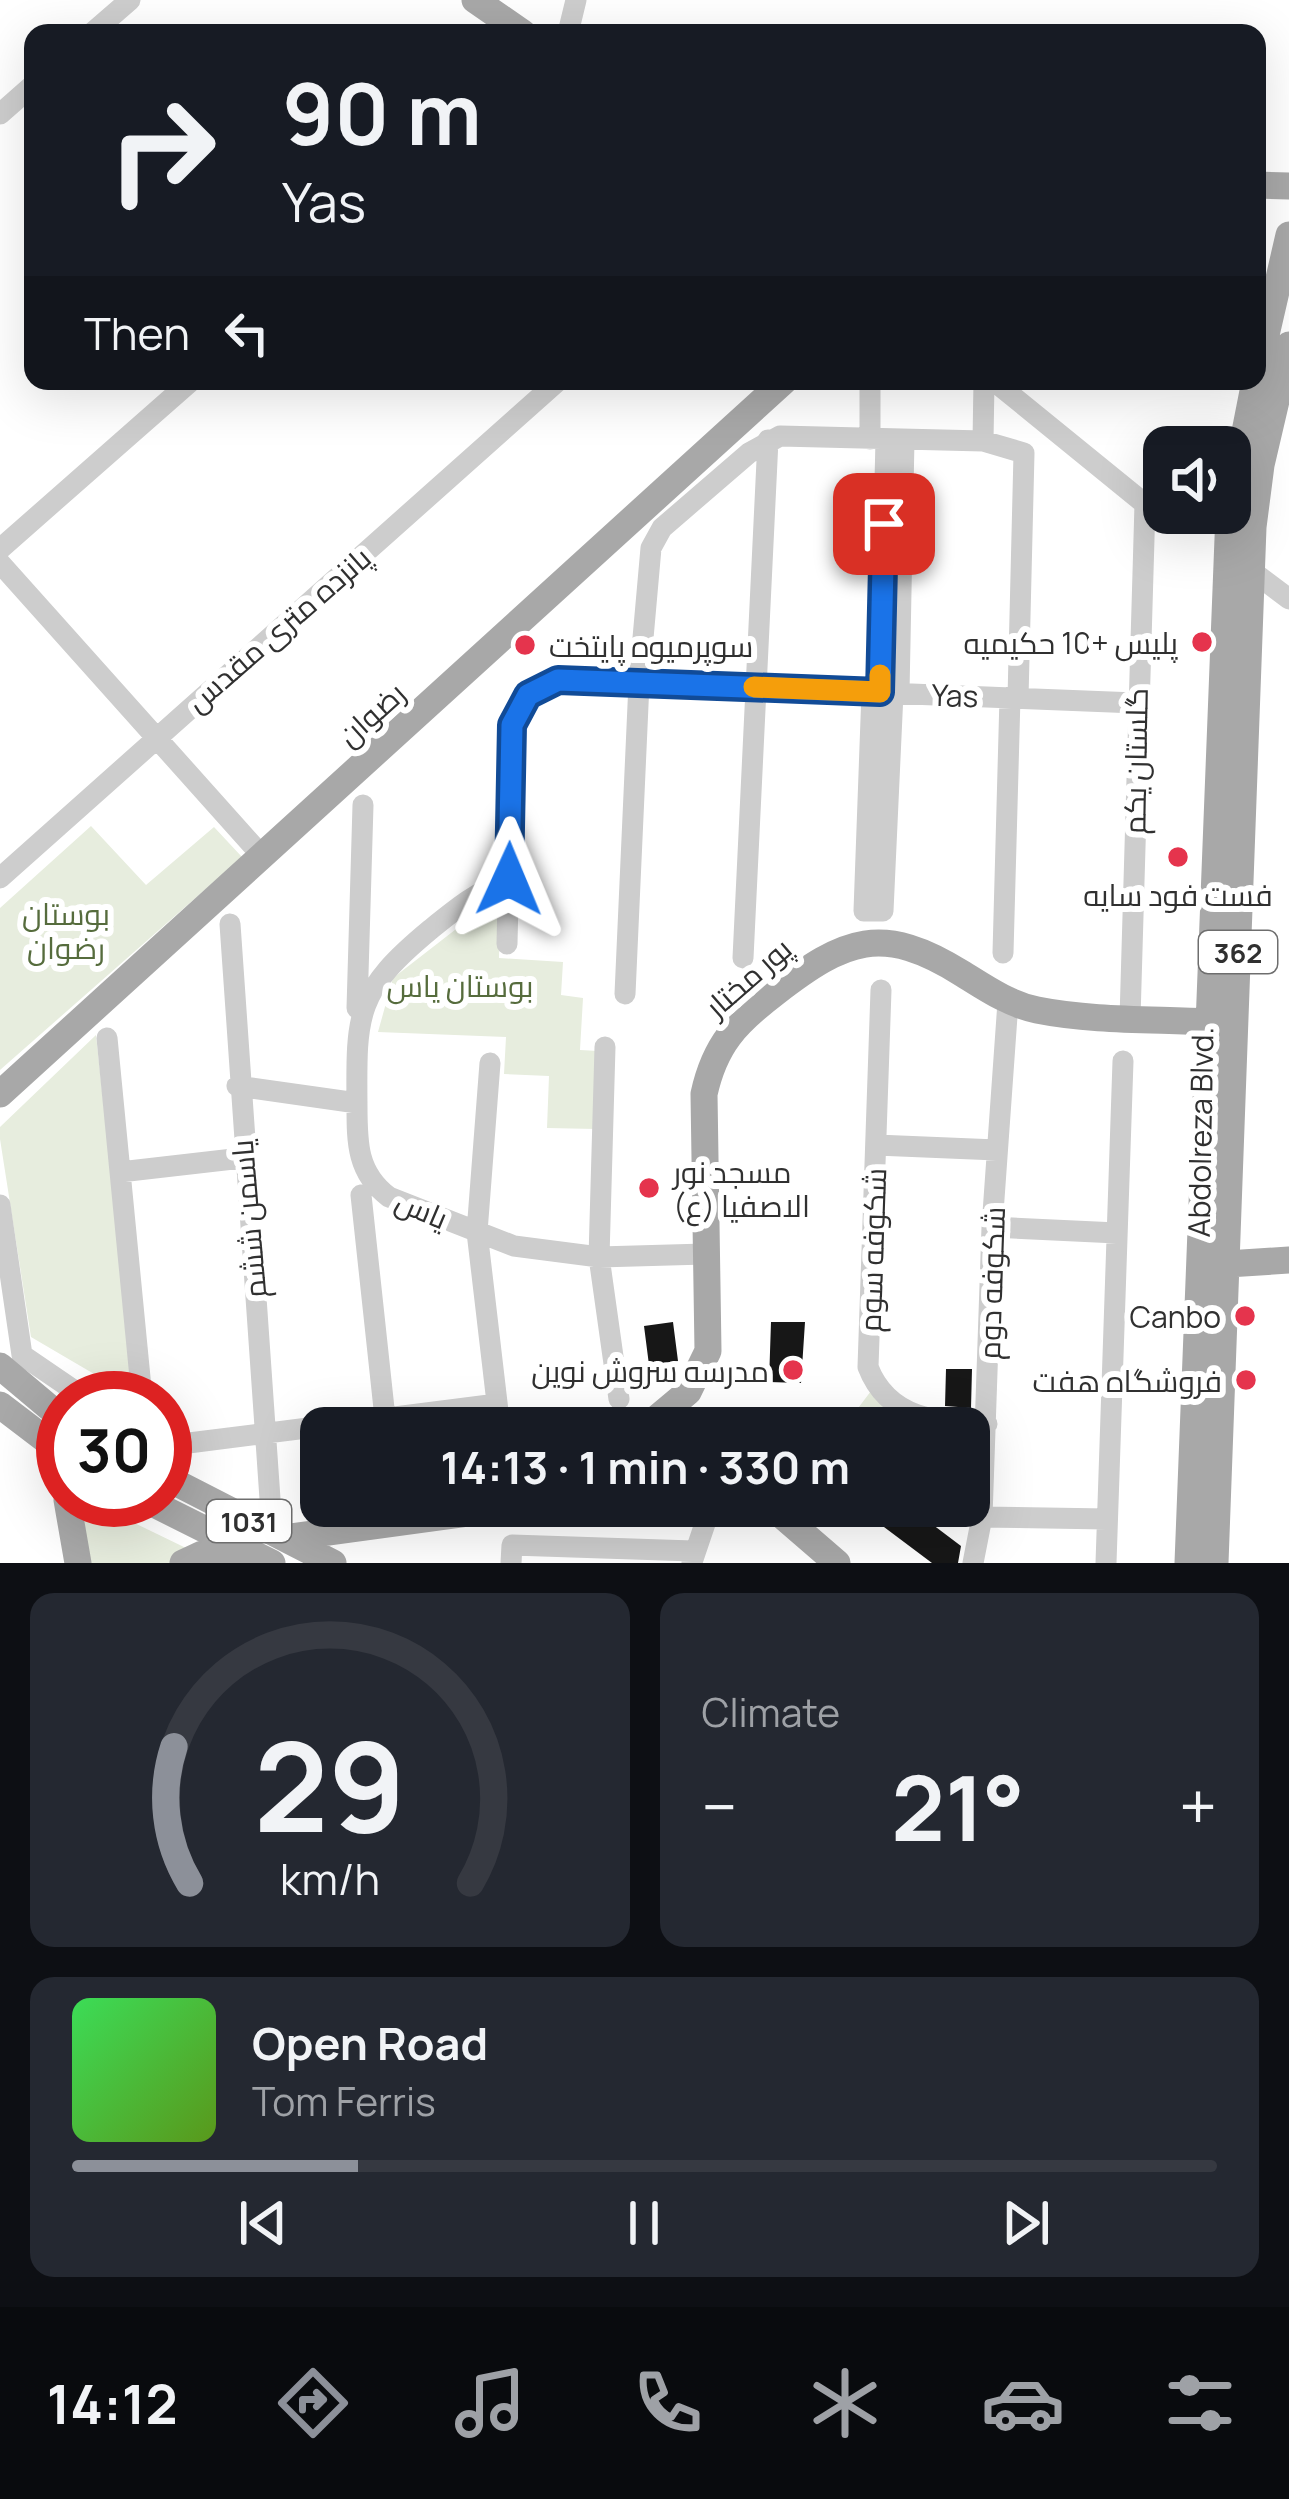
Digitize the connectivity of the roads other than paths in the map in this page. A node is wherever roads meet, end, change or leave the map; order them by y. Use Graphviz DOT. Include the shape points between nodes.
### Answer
graph roads {
  1 [pos="130,0"];
  2 [pos="453,0"];
  3 [pos="475,0"];
  4 [pos="102,24"];
  5 [pos="486,24"];
  6 [pos="510,24"];
  7 [pos="24,93"];
  8 [pos="0,114"];
  9 [pos="1289,235"];
  10 [pos="1282,338"];
  11 [pos="181,390"];
  12 [pos="548,390"];
  13 [pos="774,390"];
  14 [pos="873,390"];
  15 [pos="984,390"];
  16 [pos="1005,390"];
  17 [pos="1253,390"];
  18 [pos="1246,426"];
  19 [pos="887,439"];
  20 [pos="768,440"];
  21 [pos="983,441"];
  22 [pos="1229,534"];
  23 [pos="0,549"];
  24 [pos="0,563"];
  25 [pos="1252,571"];
  26 [pos="1289,598"];
  27 [pos="639,682"];
  28 [pos="759,687"];
  29 [pos="886,692"];
  30 [pos="1014,697"];
  31 [pos="1136,703"];
  32 [pos="155,737"];
  33 [pos="364,805"];
  34 [pos="263,857"];
  35 [pos="0,878"];
  36 [pos="509,879"];
  37 [pos="873,911"];
  38 [pos="230,924"];
  39 [pos="507,944"];
  40 [pos="1003,953"];
  41 [pos="743,958"];
  42 [pos="881,990"];
  43 [pos="625,994"];
  44 [pos="1008,1002"];
  45 [pos="1130,1018"];
  46 [pos="1210,1022"];
  47 [pos="106,1038"];
  48 [pos="356,1038"];
  49 [pos="605,1047"];
  50 [pos="1123,1060"];
  51 [pos="490,1063"];
  52 [pos="237,1086"];
  53 [pos="0,1094"];
  54 [pos="357,1103"];
  55 [pos="876,1145"];
  56 [pos="997,1150"];
  57 [pos="242,1158"];
  58 [pos="120,1172"];
  59 [pos="361,1195"];
  60 [pos="0,1205"];
  61 [pos="992,1227"];
  62 [pos="477,1232"];
  63 [pos="1117,1233"];
  64 [pos="706,1254"];
  65 [pos="599,1257"];
  66 [pos="1289,1260"];
  67 [pos="1216,1265"];
  68 [pos="0,1366"];
  69 [pos="45,1371"];
  70 [pos="139,1371"];
  71 [pos="36,1396"];
  72 [pos="620,1399"];
  73 [pos="497,1403"];
  74 [pos="0,1405"];
  75 [pos="384,1407"];
  76 [pos="475,1407"];
  77 [pos="497,1407"];
  78 [pos="684,1407"];
  79 [pos="906,1407"];
  80 [pos="987,1407"];
  81 [pos="300,1431"];
  82 [pos="266,1434"];
  83 [pos="36,1436"];
  84 [pos="192,1443"];
  85 [pos="192,1494"];
  86 [pos="192,1516"];
  87 [pos="990,1516"];
  88 [pos="1107,1519"];
  89 [pos="72,1527"];
  90 [pos="374,1527"];
  91 [pos="704,1527"];
  92 [pos="792,1527"];
  93 [pos="980,1527"];
  94 [pos="270,1542"];
  95 [pos="579,1555"];
  96 [pos="693,1557"];
  97 [pos="824,1558"];
  98 [pos="78,1563"];
  99 [pos="183,1563"];
  100 [pos="333,1563"];
  101 [pos="511,1563"];
  102 [pos="973,1563"];
  103 [pos="1106,1563"];
  104 [pos="1188,1563"];
  105 [pos="1215,1563"];
  1 -- 4 [label="street"];
  2 -- 5 [label="main road"];
  3 -- 6 [label="main road"];
  7 -- 8 [label="street"];
  9 -- 10 [label="main road, Abdolreza Blvd. / 362"];
  10 -- 25 [label="main road, Abdolreza Blvd. / 362"];
  11 -- 23 [label="street"];
  12 -- 32 [label="street, پانزده متری مقدس"];
  13 -- 34 [label="main road, رضوان"];
  14 -- 19 [label="street"];
  15 -- 21 [label="street"];
  16 -- 31 [label="street, گلستان یکم" via="1145,503"];
  17 -- 18 [label="main road, Abdolreza Blvd. / 362"];
  19 -- 20 [label="street"];
  19 -- 21 [label="street"];
  19 -- 29 [label="street"];
  20 -- 27 [label="street" via="662,528 651,548"];
  20 -- 28 [label="street"];
  21 -- 30 [label="street" via="1024,453"];
  22 -- 46 [label="main road, Abdolreza Blvd. / 362"];
  24 -- 32 [label="street"];
  25 -- 26 [label="street"];
  25 -- 67 [label="main road, Abdolreza Blvd. / 362"];
  27 -- 28 [label="street, Yas"];
  27 -- 36 [label="street, Yas" via="558,680 518,709"];
  27 -- 43 [label="street"];
  28 -- 29 [label="street, Yas"];
  28 -- 41 [label="street"];
  29 -- 30 [label="street, Yas"];
  29 -- 37 [label="street"];
  30 -- 31 [label="street, Yas"];
  30 -- 40 [label="street"];
  31 -- 45 [label="street, گلستان یکم"];
  32 -- 34 [label="street"];
  32 -- 35 [label="street, پانزده متری مقدس"];
  33 -- 48 [label="street"];
  34 -- 53 [label="main road, رضوان"];
  36 -- 39 [label="street, Yas"];
  36 -- 48 [label="street, یاس" via="476,892 385,967 365,1000"];
  38 -- 52 [label="street, یاسمن ششم"];
  42 -- 55 [label="street, شکوفه سوم"];
  44 -- 45 [label="main road, پور مختار"];
  44 -- 56 [label="street, شکوفه دوم"];
  44 -- 64 [label="main road, پور مختار" via="908,946 855,943 822,957 733,1026 704,1094"];
  45 -- 46 [label="main road, پور مختار"];
  46 -- 67 [label="main road, Abdolreza Blvd. / 362"];
  47 -- 58 [label="street"];
  48 -- 54 [label="street, یاس"];
  49 -- 65 [label="street"];
  50 -- 63 [label="street"];
  51 -- 62 [label="street"];
  52 -- 54 [label="street"];
  52 -- 57 [label="street, یاسمن ششم"];
  54 -- 62 [label="street, یاس" via="357,1155 375,1186"];
  55 -- 56 [label="street"];
  55 -- 79 [label="street, شکوفه سوم" via="868,1367 874,1383"];
  56 -- 61 [label="street, شکوفه دوم"];
  57 -- 58 [label="street"];
  57 -- 82 [label="street, یاسمن ششم"];
  58 -- 70 [label="street"];
  59 -- 75 [label="street"];
  60 -- 69 [label="street" via="22,1355"];
  61 -- 63 [label="street"];
  61 -- 80 [label="street, شکوفه دوم"];
  62 -- 65 [label="street, یاس" via="514,1246"];
  62 -- 73 [label="street"];
  63 -- 88 [label="street"];
  64 -- 65 [label="street, یاس"];
  64 -- 78 [label="main road, پور مختار" via="708,1352"];
  65 -- 72 [label="street"];
  66 -- 67 [label="main road"];
  67 -- 104 [label="main road, Abdolreza Blvd. / 362"];
  67 -- 105 [label="main road, Abdolreza Blvd. / 362"];
  68 -- 71 [label="main road"];
  73 -- 76 [label="street"];
  73 -- 77 [label="street"];
  74 -- 83 [label="main road"];
  81 -- 82 [label="street"];
  82 -- 84 [label="street"];
  82 -- 94 [label="street, یاسمن ششم"];
  85 -- 94 [label="main road, 1031"];
  86 -- 94 [label="main road, 1031"];
  87 -- 88 [label="street"];
  88 -- 103 [label="street"];
  89 -- 98 [label="main road"];
  90 -- 94 [label="main road"];
  91 -- 96 [label="street"];
  92 -- 97 [label="main road"];
  93 -- 102 [label="street, شکوفه دوم"];
  94 -- 99 [label="main road" via="213,1549"];
  94 -- 100 [label="main road, 1031"];
  95 -- 96 [label="street"];
  95 -- 101 [label="street" via="512,1545"];
}
